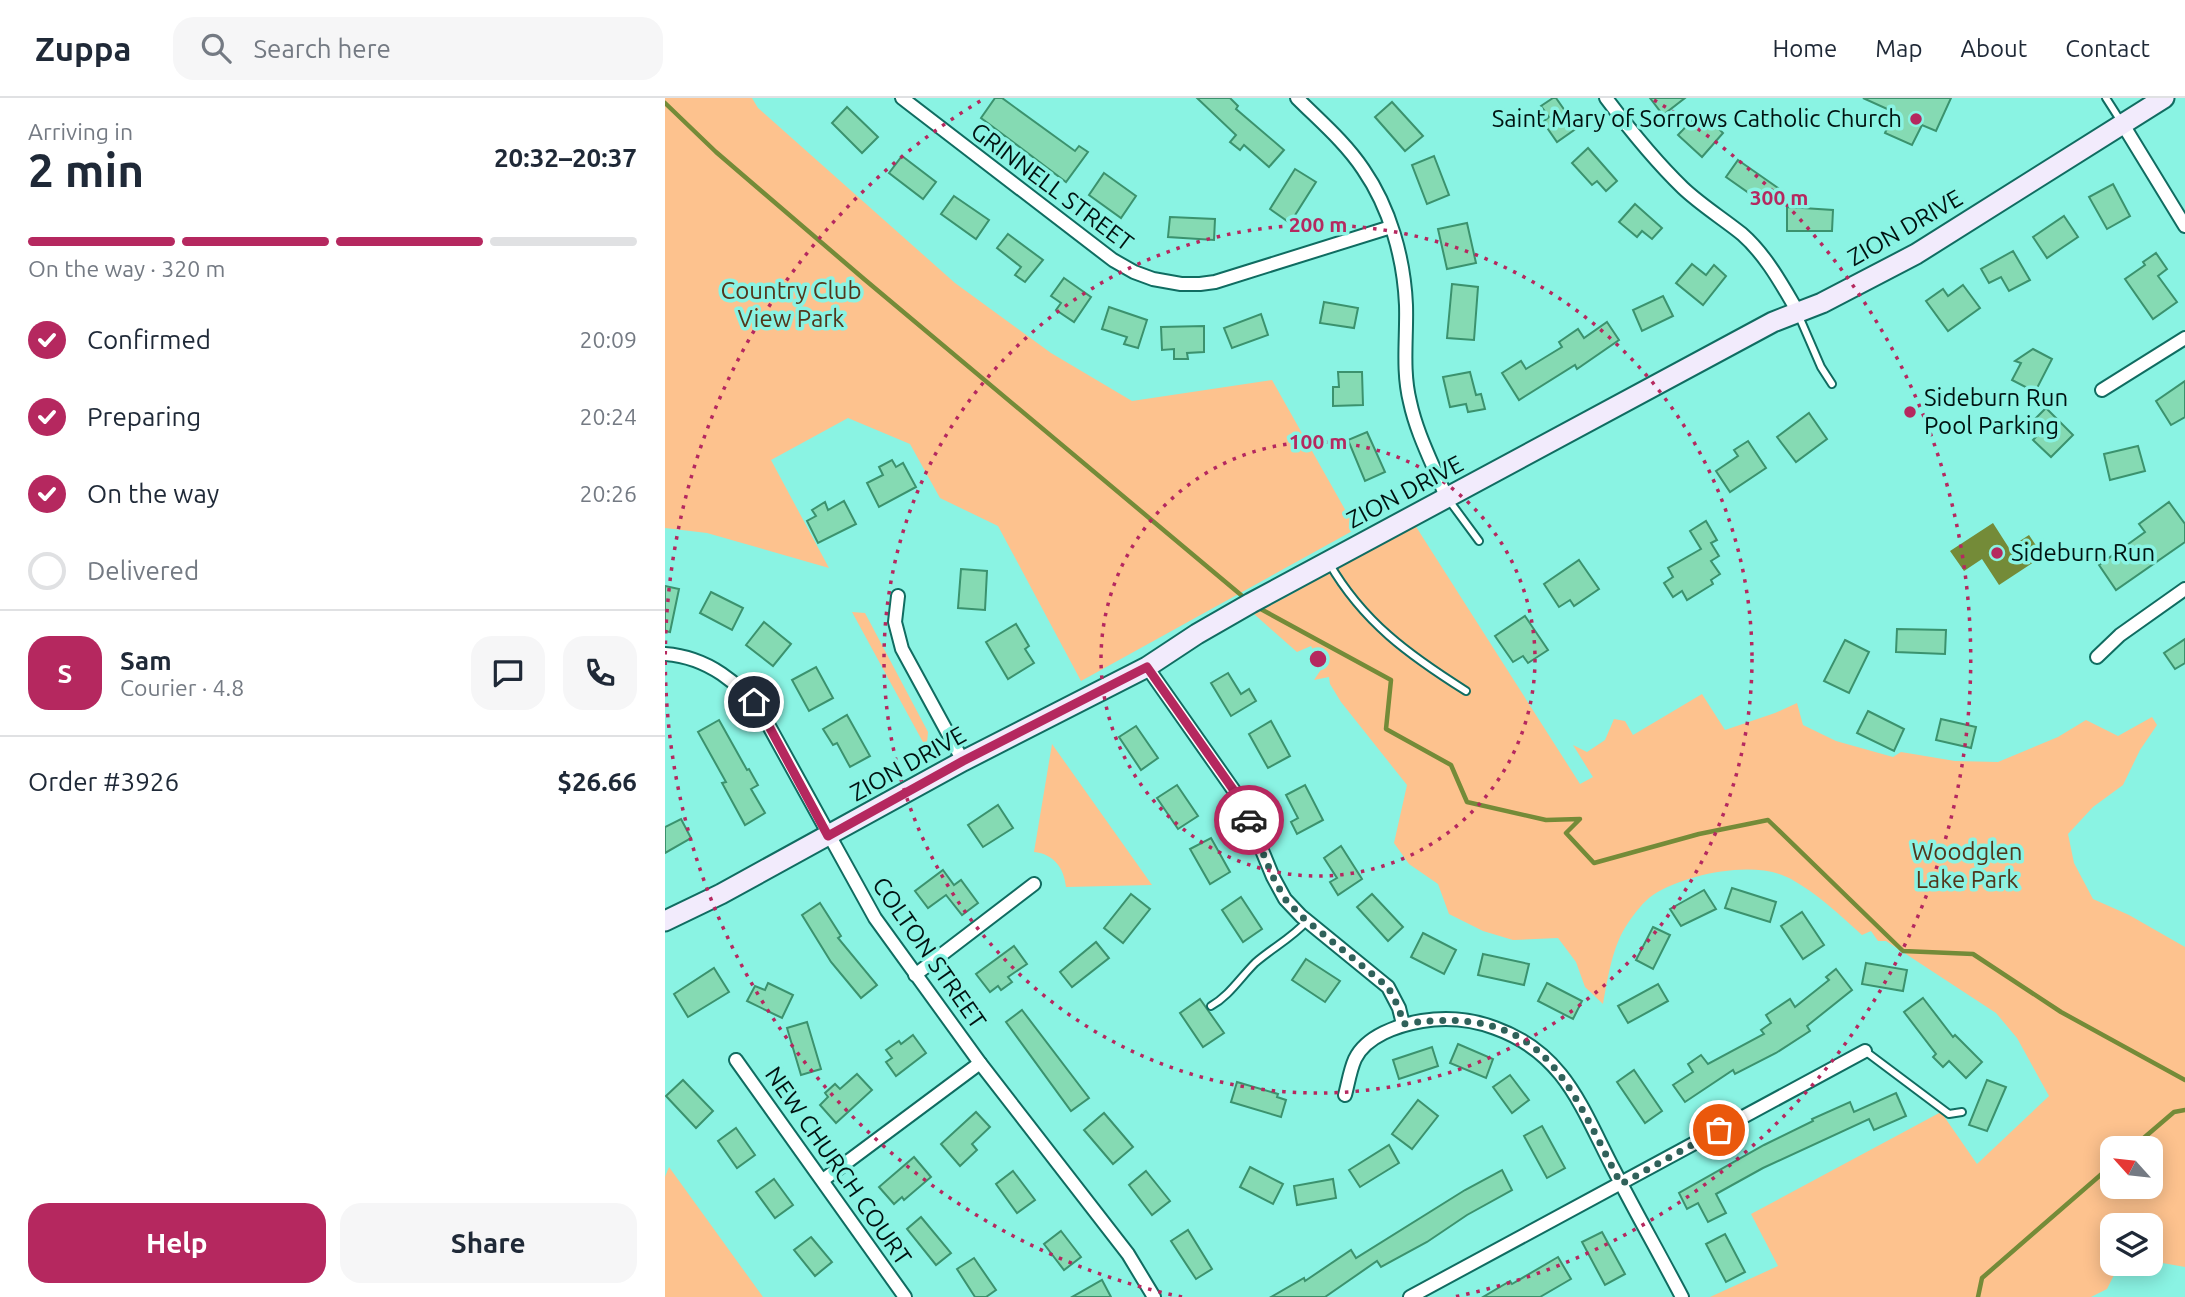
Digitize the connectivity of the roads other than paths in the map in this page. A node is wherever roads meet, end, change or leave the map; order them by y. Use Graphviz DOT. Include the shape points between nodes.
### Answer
graph roads {
  1 [pos="901,98"];
  2 [pos="1297,98"];
  3 [pos="1606,98"];
  4 [pos="2106,98"];
  5 [pos="2164,98"];
  6 [pos="2122,123"];
  7 [pos="2185,226"];
  8 [pos="1391,227"];
  9 [pos="1798,312"];
  10 [pos="2185,338"];
  11 [pos="1832,384"];
  12 [pos="2102,390"];
  13 [pos="1447,497"];
  14 [pos="1479,541"];
  15 [pos="1328,561"];
  16 [pos="2185,589"];
  17 [pos="898,596"];
  18 [pos="665,654"];
  19 [pos="2097,657"];
  20 [pos="1147,667"];
  21 [pos="1467,691"];
  22 [pos="963,761"];
  23 [pos="828,836"];
  24 [pos="1034,884"];
  25 [pos="665,921"];
  26 [pos="1307,921"];
  27 [pos="915,975"];
  28 [pos="1211,1006"];
  29 [pos="1403,1024"];
  30 [pos="1865,1051"];
  31 [pos="736,1060"];
  32 [pos="980,1063"];
  33 [pos="1345,1095"];
  34 [pos="1962,1112"];
  35 [pos="823,1180"];
  36 [pos="1621,1184"];
  37 [pos="905,1297"];
  38 [pos="1154,1297"];
  39 [pos="1410,1297"];
  40 [pos="1682,1297"];
  1 -- 8 [label="street, GRINNELL STREET" via="1113,260 1153,279 1181,284 1215,282"];
  2 -- 8 [label="street" via="1362,167"];
  3 -- 9 [label="street" via="1661,166 1758,250"];
  4 -- 6 [label="lane"];
  5 -- 6 [label="main road, ZION DRIVE"];
  6 -- 7 [label="street"];
  6 -- 9 [label="main road, ZION DRIVE" via="1916,254"];
  8 -- 13 [label="street" via="1404,279 1409,401"];
  9 -- 11 [label="lane"];
  9 -- 13 [label="main road, ZION DRIVE"];
  10 -- 12 [label="street"];
  13 -- 14 [label="lane"];
  13 -- 15 [label="main road, ZION DRIVE"];
  15 -- 20 [label="main road, ZION DRIVE"];
  15 -- 21 [label="lane" via="1345,590 1386,635"];
  16 -- 19 [label="street"];
  17 -- 22 [label="street" via="895,622 902,649"];
  18 -- 23 [label="street, COLTON STREET" via="702,663 725,675 754,702"];
  20 -- 22 [label="main road, ZION DRIVE"];
  20 -- 26 [label="street" via="1242,802 1285,899"];
  22 -- 23 [label="main road, ZION DRIVE"];
  23 -- 25 [label="main road, ZION DRIVE"];
  23 -- 27 [label="street, COLTON STREET" via="875,918"];
  24 -- 27 [label="street"];
  26 -- 28 [label="lane"];
  26 -- 29 [label="street" via="1388,987"];
  27 -- 32 [label="street, COLTON STREET"];
  29 -- 33 [label="street" via="1359,1052"];
  29 -- 36 [label="street" via="1472,1021 1508,1032 1540,1052 1570,1086"];
  30 -- 34 [label="lane" via="1949,1114"];
  30 -- 36 [label="street"];
  31 -- 35 [label="street, NEW CHURCH COURT"];
  32 -- 35 [label="street"];
  32 -- 38 [label="street, COLTON STREET" via="1128,1254"];
  35 -- 37 [label="street, NEW CHURCH COURT"];
  36 -- 39 [label="street"];
  36 -- 40 [label="street"];
}
